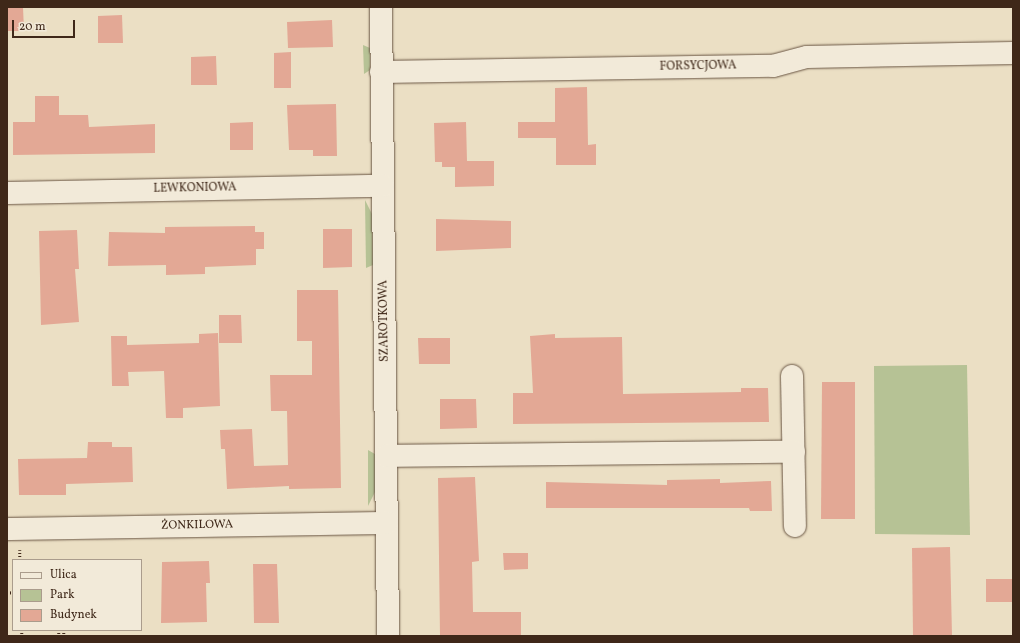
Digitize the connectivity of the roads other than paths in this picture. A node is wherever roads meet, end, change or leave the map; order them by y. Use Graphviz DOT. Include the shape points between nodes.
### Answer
graph roads {
  1 [pos="380,7"];
  2 [pos="1013,53"];
  3 [pos="382,72"];
  4 [pos="383,186"];
  5 [pos="7,193"];
  6 [pos="792,376"];
  7 [pos="794,452"];
  8 [pos="386,456"];
  9 [pos="387,523"];
  10 [pos="795,526"];
  11 [pos="7,530"];
  12 [pos="388,636"];
  1 -- 3 [label="street, SZAROTKOWA"];
  2 -- 3 [label="street, FORSYCJOWA" via="807,57 773,66"];
  3 -- 4 [label="street, SZAROTKOWA"];
  4 -- 5 [label="street, LEWKONIOWA"];
  4 -- 8 [label="street, SZAROTKOWA"];
  6 -- 7 [label="street"];
  7 -- 8 [label="street"];
  7 -- 10 [label="street"];
  8 -- 9 [label="street, SZAROTKOWA"];
  9 -- 11 [label="street, ŻONKILOWA"];
  9 -- 12 [label="street, SZAROTKOWA"];
}
